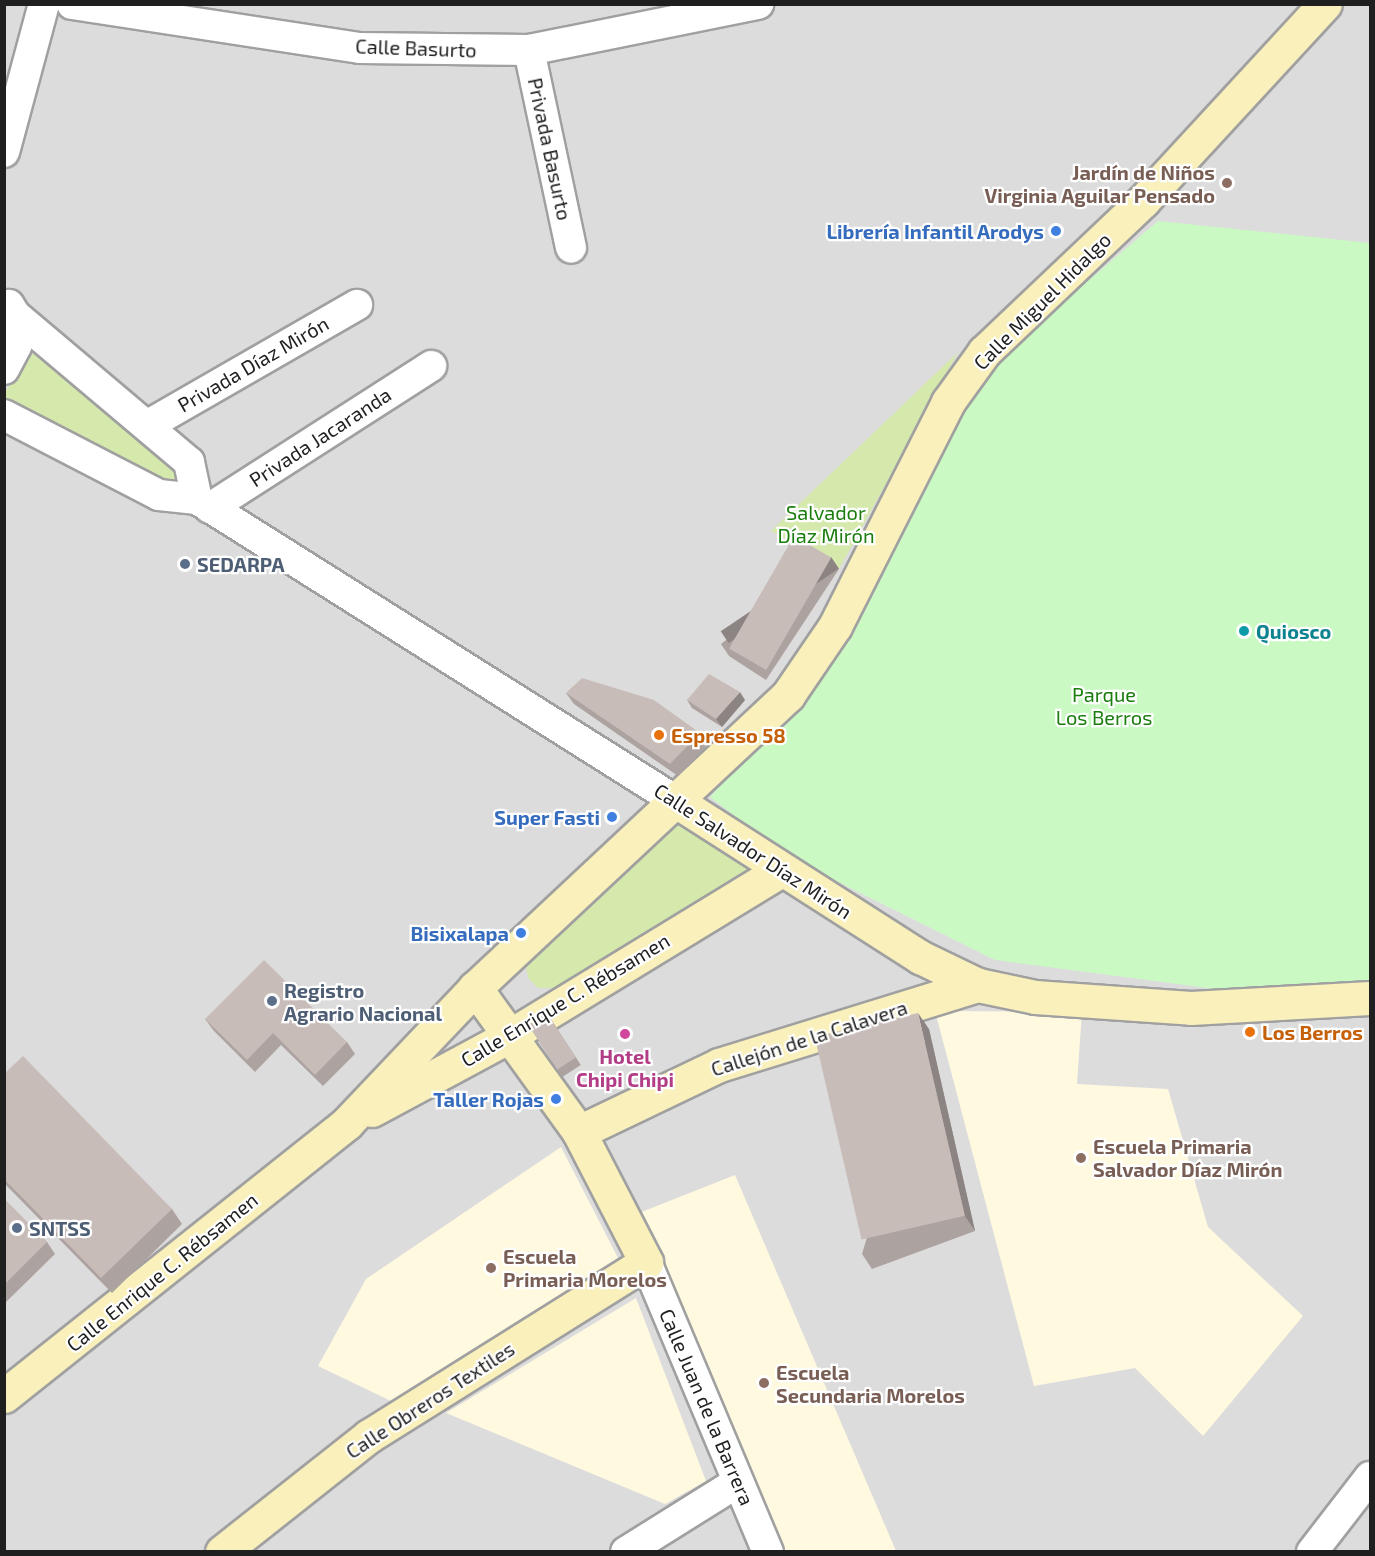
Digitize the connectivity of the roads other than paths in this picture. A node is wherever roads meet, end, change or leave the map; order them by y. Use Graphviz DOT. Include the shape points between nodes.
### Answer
graph roads {
  1 [pos="44,4"];
  2 [pos="72,4"];
  3 [pos="758,4"];
  4 [pos="1325,4"];
  5 [pos="530,50"];
  6 [pos="4,152"];
  7 [pos="571,248"];
  8 [pos="357,305"];
  9 [pos="10,307"];
  10 [pos="431,366"];
  11 [pos="4,369"];
  12 [pos="4,415"];
  13 [pos="150,424"];
  14 [pos="204,503"];
  15 [pos="676,801"];
  16 [pos="780,871"];
  17 [pos="978,985"];
  18 [pos="475,988"];
  19 [pos="1371,998"];
  20 [pos="511,1035"];
  21 [pos="347,1123"];
  22 [pos="579,1132"];
  23 [pos="646,1262"];
  24 [pos="4,1396"];
  25 [pos="1371,1477"];
  26 [pos="738,1482"];
  27 [pos="222,1551"];
  28 [pos="626,1551"];
  29 [pos="768,1551"];
  30 [pos="1312,1551"];
  1 -- 6 [label="street"];
  2 -- 5 [label="street, Calle Basurto" via="360,48"];
  3 -- 5 [label="street, Calle Basurto"];
  4 -- 15 [label="main road, Calle Miguel Hidalgo" via="1143,201 984,352 948,402 835,626 795,685"];
  5 -- 7 [label="street, Privada Basurto"];
  8 -- 13 [label="street, Privada Díaz Mirón"];
  9 -- 11 [label="street" via="16,346"];
  9 -- 13 [label="street"];
  10 -- 14 [label="street, Privada Jacaranda"];
  12 -- 14 [label="street, Calle Salvador Díaz Mirón" via="159,495"];
  13 -- 14 [label="street" via="189,462"];
  14 -- 15 [label="street, Calle Salvador Díaz Mirón"];
  15 -- 16 [label="main road, Calle Salvador Díaz Mirón"];
  15 -- 18 [label="main road, Calle Enrique C. Rébsamen"];
  16 -- 17 [label="main road, Calle Salvador Díaz Mirón" via="920,957"];
  16 -- 20 [label="main road, Calle Enrique C. Rébsamen"];
  17 -- 19 [label="main road, Calle Salvador Díaz Mirón" via="1035,997 1191,1008"];
  17 -- 22 [label="main road, Callejón de la Calavera" via="719,1065"];
  18 -- 20 [label="main road, Calle Juan de la Barrera"];
  18 -- 21 [label="main road, Calle Enrique C. Rébsamen"];
  20 -- 21 [label="main road, Calle Enrique C. Rébsamen"];
  20 -- 22 [label="main road, Calle Juan de la Barrera"];
  21 -- 24 [label="main road, Calle Enrique C. Rébsamen"];
  22 -- 23 [label="main road, Calle Juan de la Barrera"];
  23 -- 26 [label="street, Calle Juan de la Barrera"];
  23 -- 27 [label="main road, Calle Obreros Textiles" via="369,1436"];
  25 -- 30 [label="street"];
  26 -- 28 [label="street"];
  26 -- 29 [label="street, Calle Juan de la Barrera"];
}
